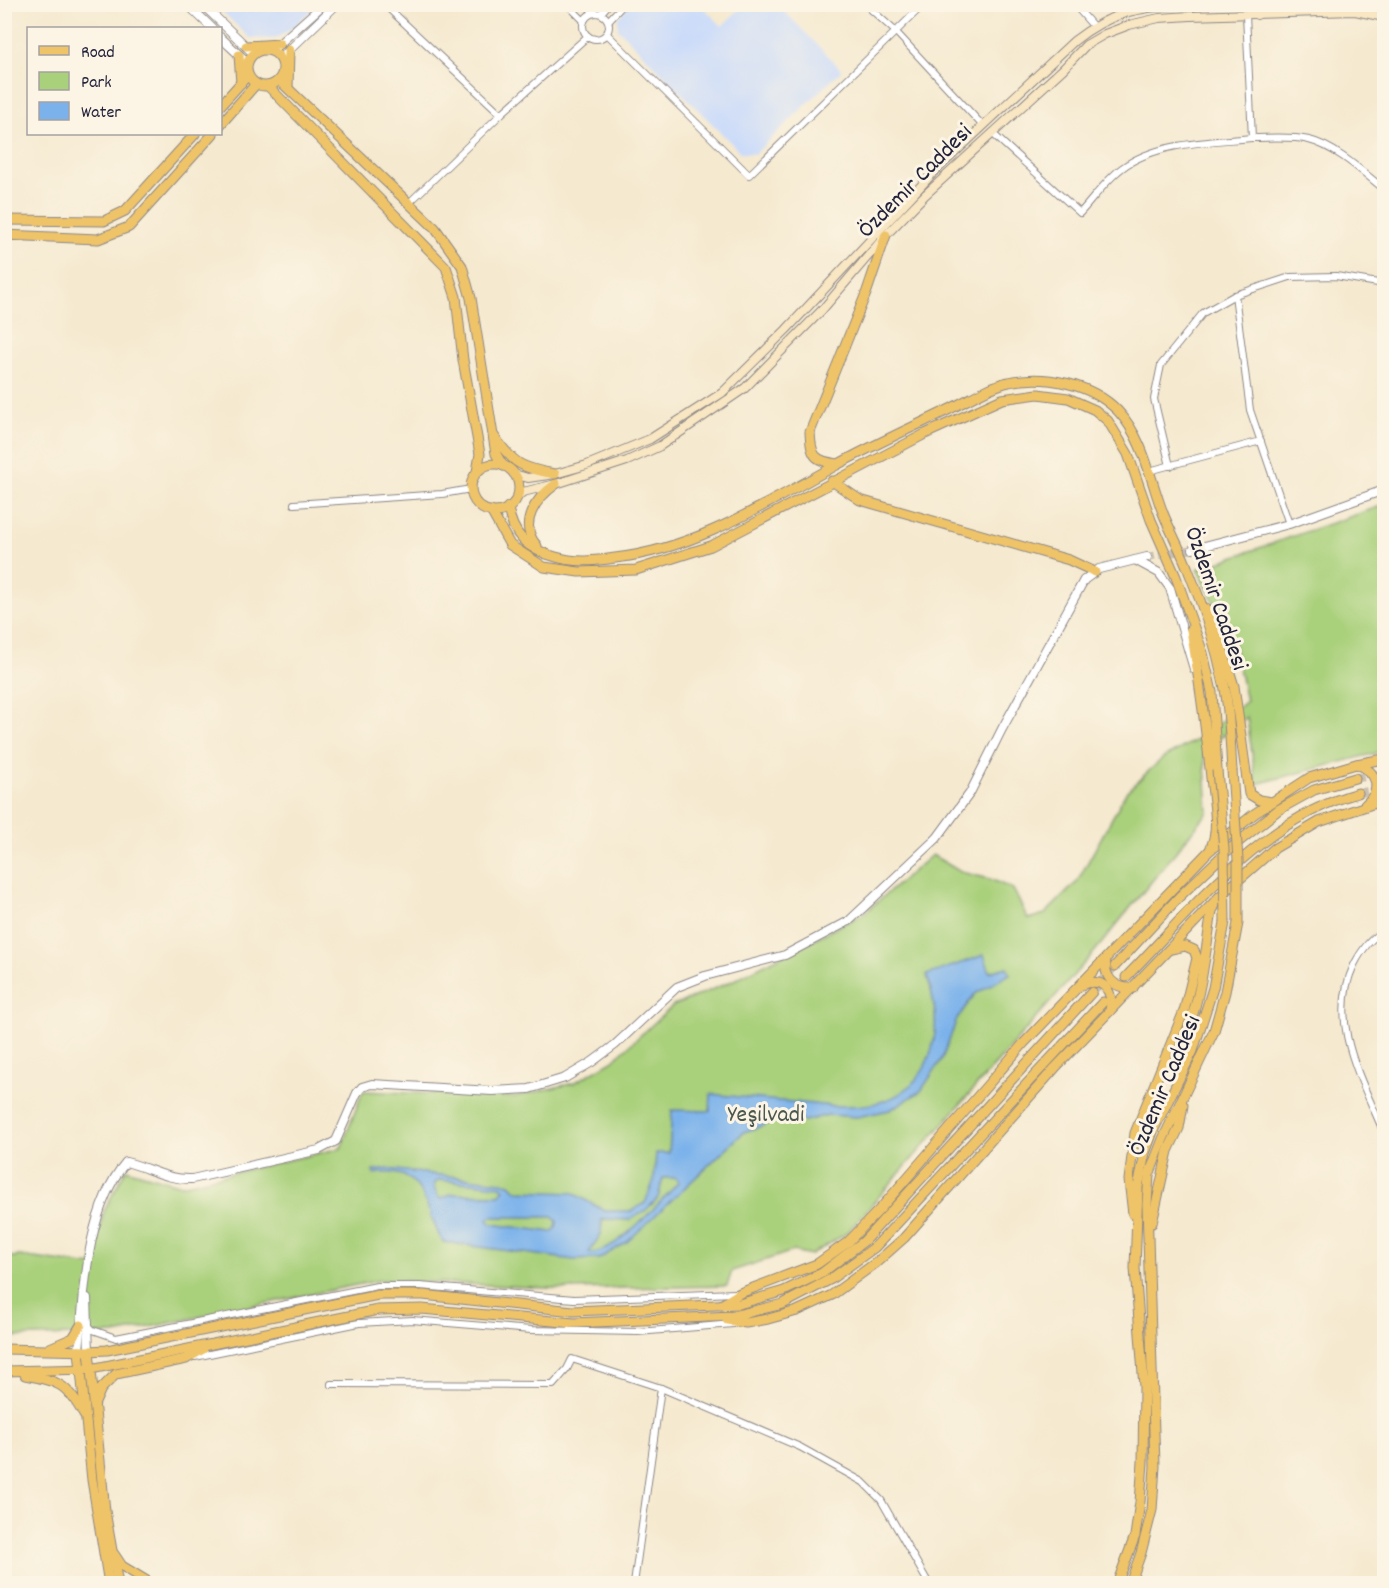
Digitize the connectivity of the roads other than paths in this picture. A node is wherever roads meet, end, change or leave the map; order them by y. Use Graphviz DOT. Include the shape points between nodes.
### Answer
graph roads {
  1 [pos="188,4"];
  2 [pos="202,4"];
  3 [pos="324,4"];
  4 [pos="337,4"];
  5 [pos="384,4"];
  6 [pos="567,4"];
  7 [pos="586,4"];
  8 [pos="609,4"];
  9 [pos="624,4"];
  10 [pos="865,4"];
  11 [pos="924,4"];
  12 [pos="1074,4"];
  13 [pos="1185,4"];
  14 [pos="1246,4"];
  15 [pos="1257,4"];
  16 [pos="598,13"];
  17 [pos="1246,15"];
  18 [pos="1257,15"];
  19 [pos="1384,17"];
  20 [pos="584,21"];
  21 [pos="608,21"];
  22 [pos="1093,26"];
  23 [pos="211,27"];
  24 [pos="895,31"];
  25 [pos="607,34"];
  26 [pos="588,36"];
  27 [pos="222,39"];
  28 [pos="280,44"];
  29 [pos="246,46"];
  30 [pos="288,50"];
  31 [pos="271,51"];
  32 [pos="254,54"];
  33 [pos="239,55"];
  34 [pos="280,58"];
  35 [pos="248,63"];
  36 [pos="248,75"];
  37 [pos="279,80"];
  38 [pos="241,83"];
  39 [pos="256,84"];
  40 [pos="288,88"];
  41 [pos="272,89"];
  42 [pos="249,92"];
  43 [pos="222,104"];
  44 [pos="501,114"];
  45 [pos="222,123"];
  46 [pos="983,126"];
  47 [pos="992,133"];
  48 [pos="194,135"];
  49 [pos="212,135"];
  50 [pos="1252,138"];
  51 [pos="1384,189"];
  52 [pos="409,203"];
  53 [pos="4,220"];
  54 [pos="4,235"];
  55 [pos="886,235"];
  56 [pos="1384,284"];
  57 [pos="1235,295"];
  58 [pos="492,434"];
  59 [pos="1261,441"];
  60 [pos="838,464"];
  61 [pos="503,466"];
  62 [pos="1170,466"];
  63 [pos="1149,471"];
  64 [pos="477,472"];
  65 [pos="514,474"];
  66 [pos="555,479"];
  67 [pos="832,481"];
  68 [pos="471,489"];
  69 [pos="1384,490"];
  70 [pos="517,496"];
  71 [pos="294,504"];
  72 [pos="508,507"];
  73 [pos="490,511"];
  74 [pos="1289,524"];
  75 [pos="1193,549"];
  76 [pos="545,554"];
  77 [pos="1147,557"];
  78 [pos="1135,560"];
  79 [pos="1095,572"];
  80 [pos="1197,592"];
  81 [pos="1186,603"];
  82 [pos="1203,701"];
  83 [pos="1384,759"];
  84 [pos="1356,764"];
  85 [pos="1355,778"];
  86 [pos="1358,793"];
  87 [pos="1384,800"];
  88 [pos="1270,802"];
  89 [pos="1363,807"];
  90 [pos="1209,851"];
  91 [pos="1219,897"];
  92 [pos="1384,931"];
  93 [pos="1171,949"];
  94 [pos="1106,959"];
  95 [pos="1115,966"];
  96 [pos="1126,977"];
  97 [pos="1079,986"];
  98 [pos="1133,988"];
  99 [pos="1092,992"];
  100 [pos="1103,1002"];
  101 [pos="1110,1011"];
  102 [pos="1178,1052"];
  103 [pos="1183,1105"];
  104 [pos="1384,1133"];
  105 [pos="1136,1238"];
  106 [pos="1148,1249"];
  107 [pos="740,1293"];
  108 [pos="721,1305"];
  109 [pos="716,1317"];
  110 [pos="746,1323"];
  111 [pos="85,1325"];
  112 [pos="213,1344"];
  113 [pos="4,1349"];
  114 [pos="45,1350"];
  115 [pos="84,1351"];
  116 [pos="186,1359"];
  117 [pos="86,1370"];
  118 [pos="4,1372"];
  119 [pos="331,1384"];
  120 [pos="661,1388"];
  121 [pos="93,1407"];
  122 [pos="86,1419"];
  123 [pos="112,1549"];
  124 [pos="106,1567"];
  125 [pos="562,1583"];
  126 [pos="103,1584"];
  127 [pos="110,1584"];
  128 [pos="118,1584"];
  129 [pos="152,1584"];
  130 [pos="465,1584"];
  131 [pos="567,1584"];
  132 [pos="634,1584"];
  133 [pos="929,1584"];
  134 [pos="1117,1584"];
  135 [pos="1130,1584"];
  1 -- 23 [label="street"];
  2 -- 29 [label="street"];
  3 -- 28 [label="street"];
  4 -- 30 [label="street"];
  5 -- 44 [label="street"];
  6 -- 20 [label="street"];
  7 -- 16 [label="street"];
  8 -- 16 [label="street"];
  9 -- 21 [label="street"];
  10 -- 24 [label="street"];
  11 -- 24 [label="street"];
  12 -- 22 [label="street"];
  13 -- 22 [label="main road, Özdemir Caddesi" via="1135,10"];
  14 -- 17 [label="main road"];
  15 -- 18 [label="main road"];
  16 -- 20 [label="street" via="588,15"];
  16 -- 21 [label="street"];
  17 -- 18 [label="main road, Özdemir Caddesi"];
  17 -- 47 [label="main road, Özdemir Caddesi" via="1159,18 1104,34 1086,45"];
  17 -- 50 [label="street"];
  18 -- 19 [label="main road, Özdemir Caddesi" via="1355,11"];
  20 -- 26 [label="street"];
  21 -- 25 [label="street"];
  22 -- 46 [label="main road, Özdemir Caddesi"];
  24 -- 25 [label="street" via="749,175"];
  24 -- 46 [label="street"];
  25 -- 26 [label="street" via="598,39"];
  26 -- 44 [label="street"];
  27 -- 33 [label="street"];
  28 -- 29 [label="main road"];
  28 -- 31 [label="street"];
  29 -- 32 [label="street"];
  30 -- 34 [label="street"];
  30 -- 40 [label="main road"];
  31 -- 32 [label="main road"];
  31 -- 34 [label="main road"];
  32 -- 35 [label="main road"];
  33 -- 35 [label="street"];
  33 -- 38 [label="main road"];
  34 -- 37 [label="main road" via="284,69"];
  35 -- 36 [label="main road"];
  36 -- 38 [label="main road"];
  36 -- 39 [label="main road"];
  37 -- 40 [label="main road"];
  37 -- 41 [label="main road"];
  38 -- 43 [label="main road"];
  39 -- 41 [label="main road"];
  39 -- 42 [label="main road"];
  40 -- 52 [label="main road"];
  41 -- 42 [label="main road"];
  41 -- 64 [label="main road" via="446,267 456,297 480,454"];
  42 -- 45 [label="main road"];
  44 -- 52 [label="street"];
  46 -- 66 [label="main road, Özdemir Caddesi" via="722,393 650,439"];
  47 -- 50 [label="street" via="1080,213 1121,169 1140,159 1162,150"];
  47 -- 55 [label="main road, Özdemir Caddesi"];
  48 -- 53 [label="main road" via="124,211 104,221"];
  49 -- 54 [label="main road" via="129,227 98,239"];
  50 -- 51 [label="street" via="1311,141 1328,148"];
  52 -- 58 [label="main road" via="435,228 462,266 471,298"];
  55 -- 60 [label="main road" via="810,432 815,456 821,462"];
  55 -- 66 [label="main road, Özdemir Caddesi" via="822,310 745,388 660,446 627,461"];
  56 -- 57 [label="street" via="1336,276 1290,277"];
  57 -- 59 [label="street" via="1250,410"];
  57 -- 62 [label="street" via="1203,313 1161,365 1154,399"];
  58 -- 61 [label="main road"];
  58 -- 66 [label="main road" via="505,453 526,469"];
  59 -- 62 [label="street"];
  59 -- 74 [label="street"];
  60 -- 63 [label="main road, Özdemir Caddesi" via="1007,382 1046,378 1103,398 1119,412 1136,435"];
  60 -- 76 [label="main road, Özdemir Caddesi" via="727,525 661,550 590,561"];
  61 -- 64 [label="main road" via="489,465"];
  61 -- 65 [label="main road"];
  62 -- 63 [label="street"];
  63 -- 80 [label="main road, Özdemir Caddesi"];
  64 -- 68 [label="main road"];
  65 -- 66 [label="main road, Özdemir Caddesi"];
  65 -- 70 [label="main road"];
  66 -- 70 [label="main road, Özdemir Caddesi"];
  66 -- 76 [label="main road" via="535,504 528,524 531,539"];
  67 -- 73 [label="main road, Özdemir Caddesi" via="711,546 636,570 579,572 544,567 510,545"];
  67 -- 79 [label="main road" via="861,500 1069,560"];
  67 -- 81 [label="main road, Özdemir Caddesi" via="1002,399 1038,394 1068,398 1095,410 1108,421 1128,454"];
  68 -- 71 [label="street"];
  68 -- 73 [label="main road" via="475,502"];
  69 -- 74 [label="street"];
  70 -- 72 [label="main road"];
  72 -- 73 [label="main road"];
  72 -- 76 [label="main road, Özdemir Caddesi" via="510,522 520,538"];
  74 -- 75 [label="street"];
  77 -- 78 [label="street"];
  78 -- 79 [label="street"];
  78 -- 82 [label="street" via="1159,573 1170,588"];
  79 -- 111 [label="street" via="1084,580 1075,595 970,794 937,838 849,921 785,955 676,987 615,1045 565,1077 529,1089 492,1091 372,1084 357,1093 336,1142 319,1150 178,1180 126,1162 105,1196 93,1239"];
  80 -- 88 [label="main road" via="1214,622 1234,686 1250,794"];
  80 -- 106 [label="main road, Özdemir Caddesi, bridge" via="1225,688 1238,860 1238,923 1214,1031 1149,1175"];
  81 -- 82 [label="main road"];
  81 -- 105 [label="main road, Özdemir Caddesi, bridge" via="1212,692 1224,849 1225,922 1213,988 1193,1051 1145,1153 1138,1187"];
  82 -- 90 [label="main road" via="1215,831"];
  83 -- 84 [label="main road"];
  84 -- 88 [label="main road" via="1309,778"];
  84 -- 89 [label="main road" via="1367,768 1376,788 1372,800"];
  85 -- 95 [label="main road" via="1314,790 1278,810 1226,852"];
  86 -- 96 [label="main road" via="1302,815 1237,862"];
  87 -- 89 [label="main road"];
  88 -- 90 [label="main road"];
  89 -- 91 [label="main road" via="1318,822 1275,848"];
  90 -- 94 [label="main road"];
  91 -- 93 [label="main road"];
  91 -- 102 [label="main road" via="1212,911 1201,988"];
  92 -- 104 [label="street" via="1361,951 1348,977 1343,1005 1344,1028 1356,1066"];
  93 -- 98 [label="main road"];
  93 -- 105 [label="main road" via="1185,946 1194,950 1197,958 1184,1011 1135,1133 1129,1180"];
  94 -- 97 [label="main road"];
  94 -- 98 [label="main road" via="1105,971 1111,981"];
  97 -- 101 [label="main road" via="1101,983 1109,990"];
  97 -- 107 [label="main road" via="849,1242 817,1264"];
  98 -- 101 [label="main road"];
  99 -- 108 [label="main road" via="864,1241 822,1273 784,1291"];
  100 -- 109 [label="main road" via="874,1247 831,1279 783,1304"];
  101 -- 110 [label="main road" via="877,1263 823,1299 796,1311"];
  103 -- 106 [label="main road" via="1168,1151"];
  105 -- 134 [label="main road, Özdemir Caddesi" via="1144,1387 1143,1462 1135,1536"];
  106 -- 135 [label="main road, Özdemir Caddesi" via="1155,1466 1152,1510"];
  107 -- 108 [label="main road"];
  107 -- 111 [label="street" via="574,1299 377,1286 116,1338"];
  108 -- 115 [label="main road" via="573,1311 423,1295 378,1295 107,1350"];
  109 -- 110 [label="main road"];
  109 -- 112 [label="main road" via="574,1323 422,1309 378,1310"];
  110 -- 116 [label="street" via="638,1332 531,1330 412,1320 359,1323"];
  111 -- 114 [label="main road" via="73,1338"];
  111 -- 115 [label="street"];
  112 -- 116 [label="main road"];
  112 -- 117 [label="main road"];
  113 -- 114 [label="main road"];
  114 -- 115 [label="main road"];
  115 -- 117 [label="main road"];
  116 -- 121 [label="main road" via="116,1374 101,1389"];
  117 -- 118 [label="main road"];
  117 -- 121 [label="main road"];
  117 -- 122 [label="main road"];
  118 -- 122 [label="main road" via="59,1382 74,1397"];
  119 -- 120 [label="street" via="553,1385 572,1359"];
  120 -- 132 [label="street"];
  120 -- 133 [label="street" via="800,1447 863,1482 882,1500"];
  121 -- 123 [label="main road"];
  122 -- 124 [label="main road"];
  123 -- 128 [label="main road"];
  123 -- 129 [label="main road" via="122,1566"];
  124 -- 126 [label="main road"];
  124 -- 127 [label="main road"];
  125 -- 130 [label="street"];
  125 -- 131 [label="street"];
}
